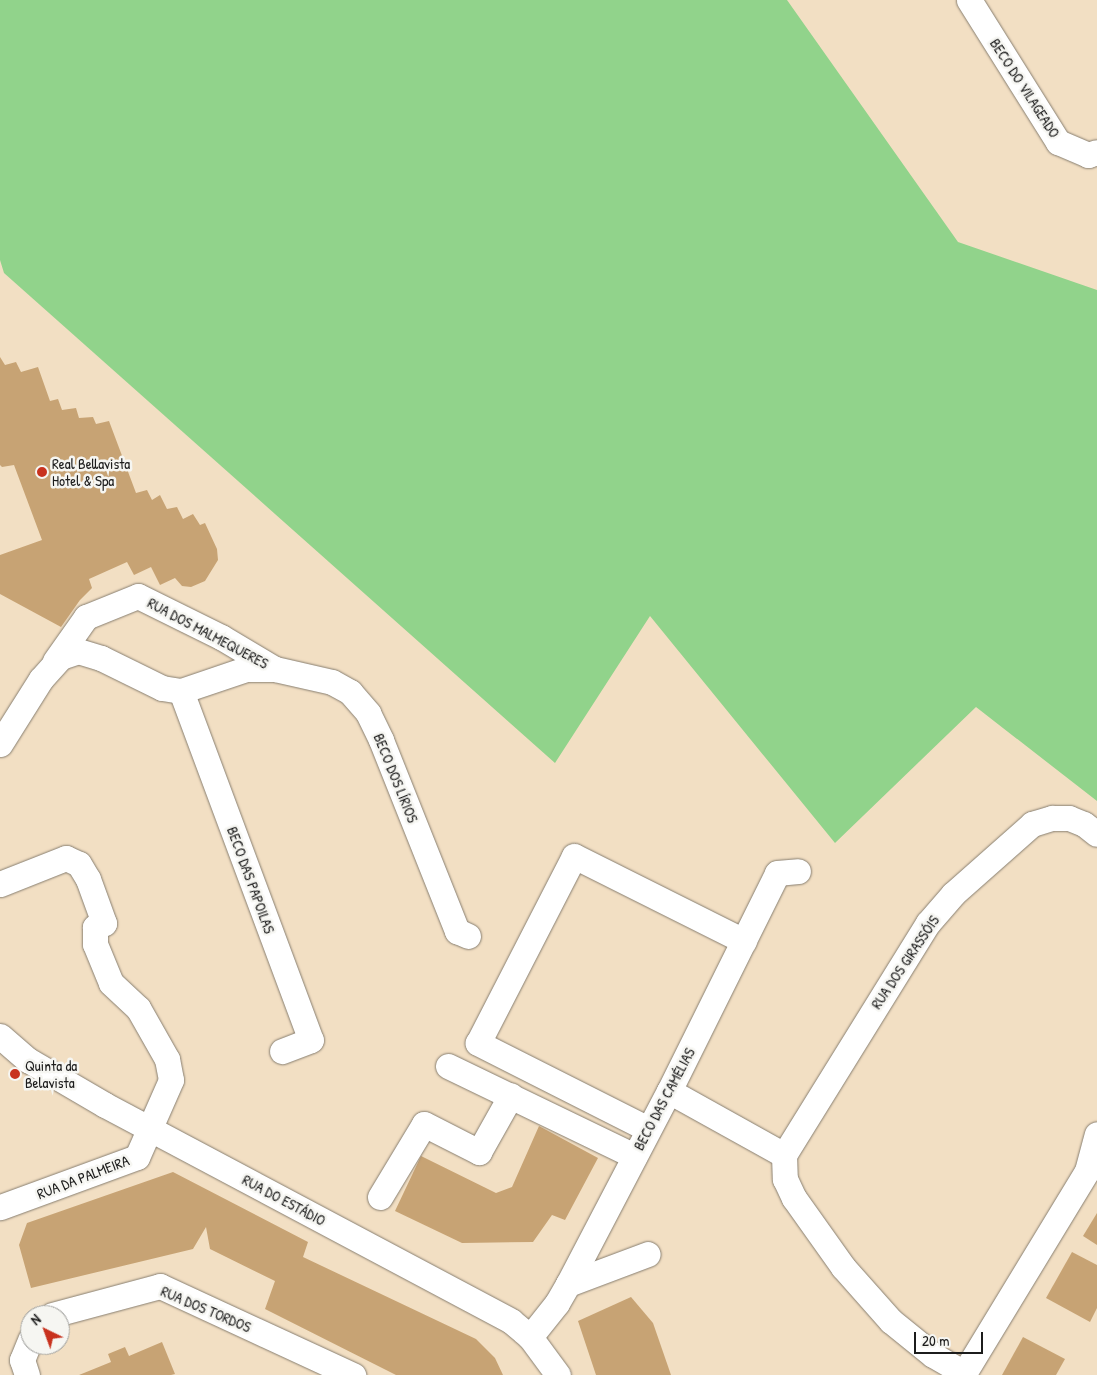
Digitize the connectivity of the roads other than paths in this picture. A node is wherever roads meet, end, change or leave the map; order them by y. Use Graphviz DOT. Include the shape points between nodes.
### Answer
graph roads {
  1 [pos="969,0"];
  2 [pos="1097,152"];
  3 [pos="275,669"];
  4 [pos="41,680"];
  5 [pos="181,691"];
  6 [pos="0,744"];
  7 [pos="1097,834"];
  8 [pos="798,871"];
  9 [pos="0,884"];
  10 [pos="468,936"];
  11 [pos="744,941"];
  12 [pos="0,1036"];
  13 [pos="282,1051"];
  14 [pos="448,1066"];
  15 [pos="669,1091"];
  16 [pos="511,1095"];
  17 [pos="148,1128"];
  18 [pos="648,1129"];
  19 [pos="1097,1134"];
  20 [pos="784,1155"];
  21 [pos="634,1156"];
  22 [pos="380,1197"];
  23 [pos="0,1207"];
  24 [pos="648,1254"];
  25 [pos="568,1284"];
  26 [pos="70,1310"];
  27 [pos="530,1337"];
  28 [pos="24,1355"];
  29 [pos="964,1374"];
  30 [pos="27,1375"];
  31 [pos="353,1375"];
  32 [pos="558,1375"];
  1 -- 2 [label="street, BECO DO VILAGEADO" via="1058,142 1088,155"];
  3 -- 4 [label="street, RUA DOS MALMEQUERES" via="221,637 138,596 86,617"];
  3 -- 5 [label="street, RUA DOS MALMEQUERES" via="246,669"];
  3 -- 10 [label="street, BECO DOS LÍRIOS" via="332,682 350,692 368,713 457,932"];
  4 -- 5 [label="street, RUA DOS MALMEQUERES" via="61,657 78,651 102,658 162,688"];
  4 -- 6 [label="street, RUA DOS MALMEQUERES"];
  5 -- 13 [label="street, BECO DAS PAPOILAS" via="311,1040"];
  7 -- 20 [label="street, RUA DOS GIRASSÓIS" via="1069,818 1052,818 1032,824 954,894 928,923"];
  8 -- 11 [label="street, BECO DAS CAMÉLIAS" via="777,873"];
  9 -- 17 [label="street, RUA DA PALMEIRA" via="66,858 79,864 104,923 95,927 95,944 111,983 138,1008 167,1060 171,1080"];
  11 -- 15 [label="street, BECO DAS CAMÉLIAS"];
  11 -- 18 [label="street" via="574,856 478,1043"];
  12 -- 17 [label="street, RUA DO ESTÁDIO" via="28,1060"];
  14 -- 16 [label="street"];
  15 -- 18 [label="street, BECO DAS CAMÉLIAS"];
  15 -- 20 [label="street"];
  16 -- 21 [label="street"];
  16 -- 22 [label="street" via="480,1152 424,1124"];
  17 -- 23 [label="street, RUA DA PALMEIRA" via="137,1157"];
  17 -- 27 [label="street, RUA DO ESTÁDIO" via="490,1308"];
  18 -- 21 [label="street, BECO DAS CAMÉLIAS"];
  19 -- 29 [label="street" via="1087,1172"];
  20 -- 29 [label="street" via="785,1179 794,1198 843,1268 891,1321 933,1355"];
  21 -- 25 [label="street, BECO DAS CAMÉLIAS"];
  24 -- 25 [label="street"];
  25 -- 27 [label="street, BECO DAS CAMÉLIAS"];
  26 -- 31 [label="street, RUA DOS TORDOS" via="160,1286"];
  27 -- 32 [label="street, RUA DO ESTÁDIO"];
  28 -- 30 [label="street" via="22,1360"];
}
